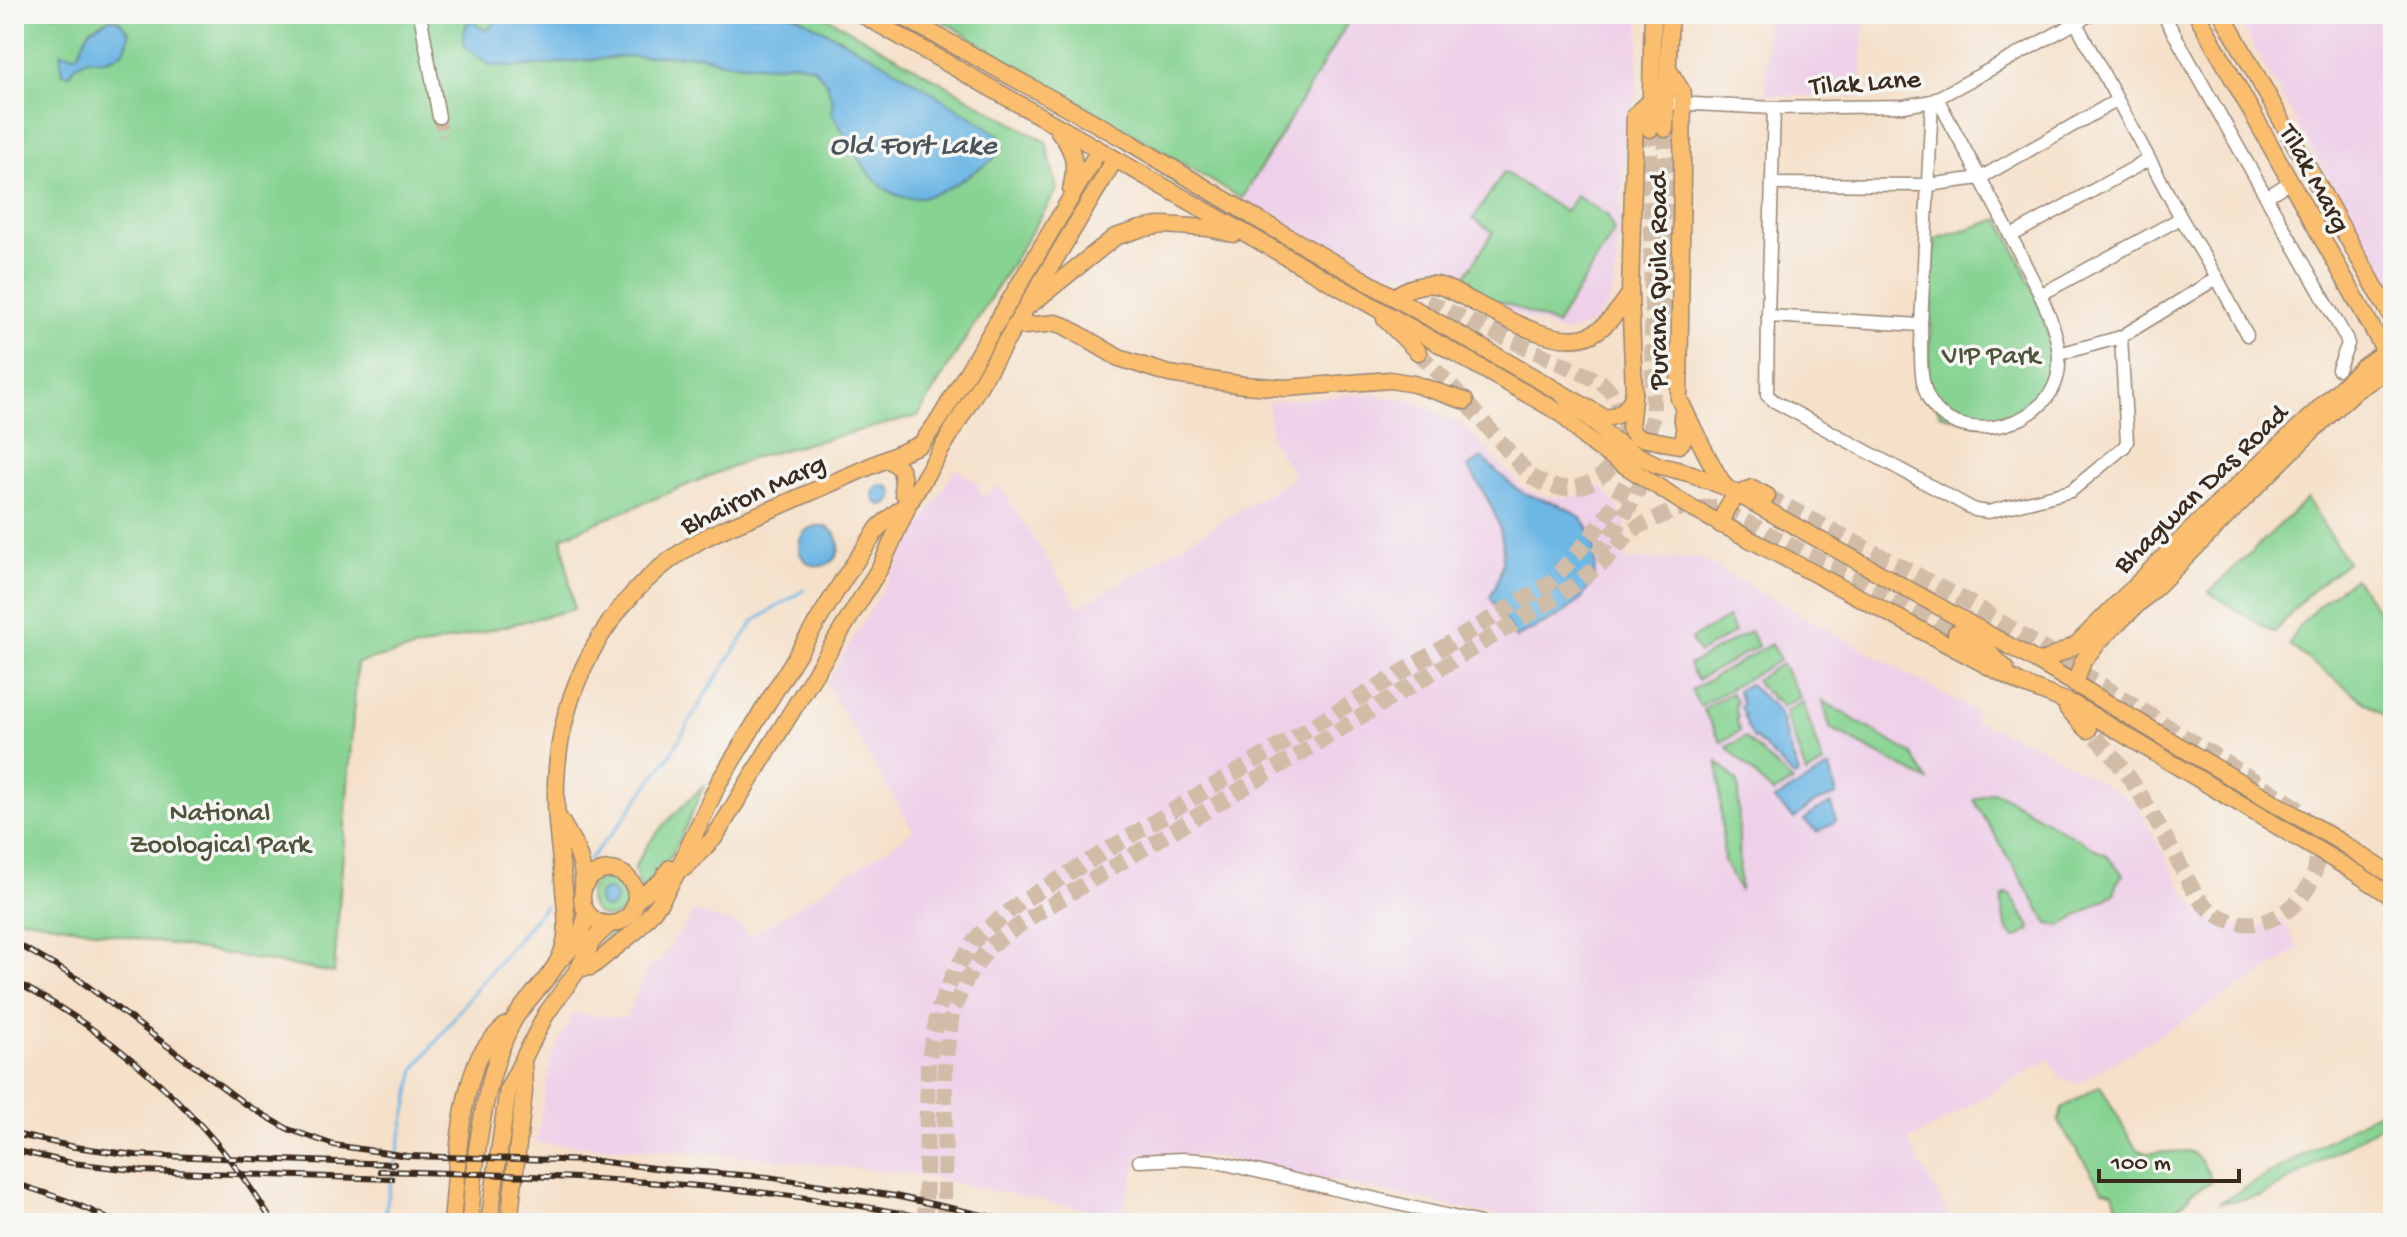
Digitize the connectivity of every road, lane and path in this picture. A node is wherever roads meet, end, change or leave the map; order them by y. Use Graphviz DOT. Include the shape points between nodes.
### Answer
graph roads {
  1 [pos="420,14"];
  2 [pos="861,14"];
  3 [pos="1653,14"];
  4 [pos="1670,14"];
  5 [pos="2092,14"];
  6 [pos="2163,14"];
  7 [pos="2197,14"];
  8 [pos="2222,14"];
  9 [pos="906,16"];
  10 [pos="2076,23"];
  11 [pos="1935,100"];
  12 [pos="2116,101"];
  13 [pos="1667,103"];
  14 [pos="1774,108"];
  15 [pos="439,117"];
  16 [pos="1056,127"];
  17 [pos="1658,129"];
  18 [pos="1099,150"];
  19 [pos="1115,159"];
  20 [pos="2148,160"];
  21 [pos="1980,178"];
  22 [pos="2290,182"];
  23 [pos="1773,184"];
  24 [pos="1928,185"];
  25 [pos="2266,197"];
  26 [pos="1069,199"];
  27 [pos="2181,218"];
  28 [pos="1248,236"];
  29 [pos="2011,236"];
  30 [pos="2217,278"];
  31 [pos="1630,294"];
  32 [pos="2040,295"];
  33 [pos="1395,297"];
  34 [pos="1422,299"];
  35 [pos="1369,303"];
  36 [pos="1022,311"];
  37 [pos="1768,316"];
  38 [pos="2393,319"];
  39 [pos="1921,325"];
  40 [pos="1014,327"];
  41 [pos="2247,335"];
  42 [pos="2121,337"];
  43 [pos="1418,352"];
  44 [pos="2059,354"];
  45 [pos="2391,357"];
  46 [pos="2338,369"];
  47 [pos="1634,391"];
  48 [pos="1561,393"];
  49 [pos="1679,399"];
  50 [pos="1465,401"];
  51 [pos="921,444"];
  52 [pos="938,452"];
  53 [pos="887,459"];
  54 [pos="1731,491"];
  55 [pos="1767,496"];
  56 [pos="910,502"];
  57 [pos="1721,525"];
  58 [pos="2128,603"];
  59 [pos="840,633"];
  60 [pos="1956,633"];
  61 [pos="802,648"];
  62 [pos="2040,663"];
  63 [pos="2022,684"];
  64 [pos="2075,684"];
  65 [pos="2050,695"];
  66 [pos="2088,730"];
  67 [pos="557,813"];
  68 [pos="697,830"];
  69 [pos="675,876"];
  70 [pos="2393,876"];
  71 [pos="583,889"];
  72 [pos="2393,897"];
  73 [pos="635,901"];
  74 [pos="586,911"];
  75 [pos="609,924"];
  76 [pos="555,965"];
  77 [pos="576,972"];
  78 [pos="514,1018"];
  79 [pos="523,1055"];
  80 [pos="1139,1161"];
  81 [pos="471,1204"];
  82 [pos="452,1223"];
  83 [pos="459,1223"];
  84 [pos="470,1223"];
  85 [pos="489,1223"];
  86 [pos="509,1223"];
  87 [pos="1480,1223"];
  1 -- 15 [label="street"];
  2 -- 16 [label="main road"];
  3 -- 13 [label="main road, Purana Quila Road"];
  4 -- 13 [label="main road, Purana Quila Road"];
  5 -- 10 [label="street, Tilak Lane"];
  6 -- 25 [label="street"];
  7 -- 22 [label="main road, Tilak Marg"];
  8 -- 38 [label="main road, Tilak Marg"];
  9 -- 33 [label="main road"];
  10 -- 11 [label="street, Tilak Lane"];
  10 -- 12 [label="street"];
  11 -- 14 [label="street, Tilak Lane" via="1904,106"];
  11 -- 21 [label="street"];
  11 -- 24 [label="street"];
  12 -- 20 [label="street"];
  12 -- 21 [label="street"];
  13 -- 14 [label="street, Tilak Lane"];
  13 -- 17 [label="main road"];
  13 -- 31 [label="main road" via="1635,115"];
  13 -- 49 [label="main road, Purana Quila Road"];
  14 -- 23 [label="street"];
  16 -- 18 [label="main road"];
  16 -- 26 [label="main road" via="1074,155"];
  18 -- 19 [label="main road"];
  18 -- 26 [label="main road"];
  19 -- 28 [label="main road"];
  19 -- 36 [label="main road"];
  20 -- 27 [label="street"];
  20 -- 29 [label="street"];
  21 -- 24 [label="street"];
  21 -- 29 [label="street"];
  22 -- 25 [label="street"];
  22 -- 45 [label="main road, Tilak Marg"];
  23 -- 24 [label="street"];
  23 -- 37 [label="street"];
  24 -- 39 [label="street"];
  25 -- 46 [label="street" via="2346,338"];
  26 -- 51 [label="main road"];
  27 -- 30 [label="street"];
  27 -- 32 [label="street"];
  28 -- 35 [label="main road"];
  28 -- 36 [label="main road" via="1164,225 1115,237"];
  29 -- 32 [label="street"];
  30 -- 41 [label="street"];
  30 -- 42 [label="street"];
  31 -- 33 [label="main road" via="1593,334 1575,339 1551,336 1433,284"];
  31 -- 47 [label="main road"];
  32 -- 44 [label="street"];
  33 -- 34 [label="main road"];
  33 -- 48 [label="main road"];
  35 -- 43 [label="main road"];
  35 -- 57 [label="main road" via="1562,414 1607,454"];
  36 -- 40 [label="main road"];
  37 -- 39 [label="street"];
  37 -- 42 [label="street" via="1769,398 1988,512 2071,491 2124,447"];
  39 -- 44 [label="street" via="1927,395 1946,417 1966,425 2003,427 2028,417 2050,392"];
  40 -- 50 [label="main road" via="1056,323 1119,358 1169,374 1286,388 1390,380"];
  40 -- 52 [label="main road"];
  42 -- 44 [label="street"];
  45 -- 58 [label="main road, Bhagwan Das Road" via="2341,388 2202,519"];
  47 -- 48 [label="main road" via="1622,412 1605,418"];
  47 -- 49 [label="main road" via="1631,433 1676,446 1685,436"];
  48 -- 54 [label="main road" via="1631,452"];
  49 -- 54 [label="main road, Purana Quila Road" via="1705,456"];
  51 -- 52 [label="main road" via="924,457"];
  51 -- 53 [label="main road, Bhairon Marg"];
  52 -- 56 [label="main road"];
  53 -- 56 [label="main road" via="900,467"];
  53 -- 67 [label="main road, Bhairon Marg" via="717,532 665,564 634,592 597,641 571,696 558,754"];
  54 -- 55 [label="main road" via="1752,488"];
  54 -- 57 [label="main road"];
  54 -- 62 [label="main road"];
  56 -- 59 [label="main road" via="881,566"];
  56 -- 61 [label="main road" via="879,527"];
  57 -- 63 [label="main road"];
  58 -- 62 [label="main road, Bhagwan Das Road" via="2076,645"];
  58 -- 64 [label="main road, Bhagwan Das Road" via="2086,656"];
  59 -- 61 [label="main road"];
  59 -- 69 [label="main road" via="714,838"];
  60 -- 63 [label="main road" via="1987,651"];
  61 -- 68 [label="main road" via="719,782"];
  62 -- 64 [label="main road"];
  63 -- 65 [label="main road"];
  64 -- 70 [label="main road"];
  65 -- 66 [label="main road"];
  65 -- 72 [label="main road"];
  67 -- 71 [label="main road" via="578,851"];
  67 -- 76 [label="main road, Bhairon Marg" via="566,932"];
  68 -- 69 [label="main road"];
  68 -- 73 [label="main road" via="661,881"];
  69 -- 77 [label="main road" via="637,930 591,967"];
  71 -- 73 [label="main road" via="599,872 616,871 633,884"];
  71 -- 74 [label="main road"];
  73 -- 75 [label="main road" via="628,915"];
  74 -- 75 [label="main road"];
  74 -- 76 [label="main road" via="580,937"];
  75 -- 77 [label="main road" via="592,941"];
  76 -- 77 [label="main road"];
  76 -- 78 [label="main road, Bhairon Marg"];
  77 -- 79 [label="main road"];
  78 -- 81 [label="main road, Bhairon Marg" via="486,1098"];
  78 -- 82 [label="main road" via="481,1054 469,1087"];
  79 -- 85 [label="main road" via="508,1089"];
  79 -- 86 [label="main road" via="524,1092"];
  80 -- 87 [label="street" via="1213,1161"];
  81 -- 83 [label="main road"];
  81 -- 84 [label="main road, Bhairon Marg"];
}
